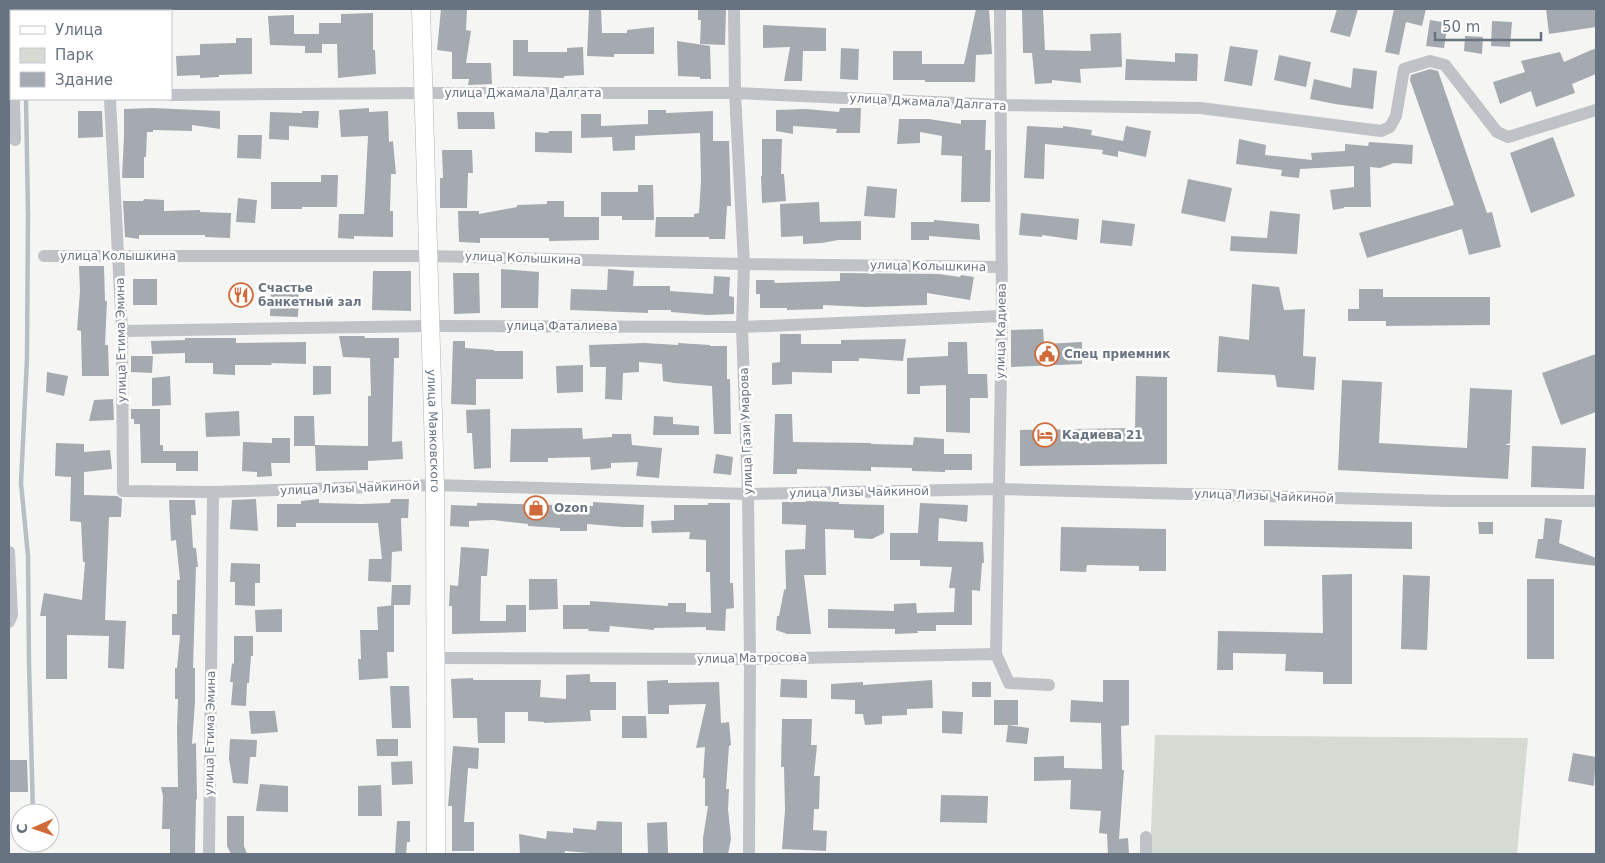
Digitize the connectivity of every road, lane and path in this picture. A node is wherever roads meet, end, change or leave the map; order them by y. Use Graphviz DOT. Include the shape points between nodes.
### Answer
graph roads {
  1 [pos="421,9"];
  2 [pos="734,9"];
  3 [pos="1000,9"];
  4 [pos="424,92"];
  5 [pos="735,93"];
  6 [pos="172,95"];
  7 [pos="14,100"];
  8 [pos="110,100"];
  9 [pos="1000,105"];
  10 [pos="1596,110"];
  11 [pos="15,140"];
  12 [pos="44,256"];
  13 [pos="428,256"];
  14 [pos="118,257"];
  15 [pos="744,264"];
  16 [pos="1002,267"];
  17 [pos="1002,316"];
  18 [pos="429,326"];
  19 [pos="742,327"];
  20 [pos="122,332"];
  21 [pos="434,485"];
  22 [pos="998,489"];
  23 [pos="123,491"];
  24 [pos="213,492"];
  25 [pos="748,494"];
  26 [pos="1596,501"];
  27 [pos="9,552"];
  28 [pos="10,619"];
  29 [pos="996,654"];
  30 [pos="435,658"];
  31 [pos="750,659"];
  32 [pos="1049,685"];
  33 [pos="1146,837"];
  34 [pos="209,854"];
  35 [pos="436,854"];
  36 [pos="749,854"];
  37 [pos="1146,854"];
  1 -- 4 [label="street, улица Маяковского"];
  2 -- 5 [label="street, улица Гази Умарова"];
  3 -- 9 [label="street, улица Кадиева"];
  4 -- 5 [label="street, улица Джамала Далгата"];
  4 -- 6 [label="street, улица Джамала Далгата"];
  4 -- 13 [label="street, улица Маяковского"];
  5 -- 9 [label="street, улица Джамала Далгата"];
  5 -- 15 [label="street, улица Гази Умарова"];
  7 -- 11 [label="street"];
  8 -- 14 [label="street, улица Етима Эмина"];
  9 -- 10 [label="street, улица Джамала Далгата" via="1200,108 1381,131 1390,127 1396,116 1404,68 1430,61 1446,65 1497,132 1508,136"];
  9 -- 16 [label="street, улица Кадиева"];
  12 -- 14 [label="street, улица Колышкина"];
  13 -- 14 [label="street, улица Колышкина"];
  13 -- 15 [label="street, улица Колышкина"];
  13 -- 18 [label="street, улица Маяковского"];
  14 -- 20 [label="street, улица Етима Эмина"];
  15 -- 16 [label="street, улица Колышкина"];
  15 -- 19 [label="street, улица Гази Умарова"];
  16 -- 17 [label="street, улица Кадиева"];
  17 -- 19 [label="street, улица Фаталиева"];
  17 -- 22 [label="street, улица Кадиева"];
  18 -- 19 [label="street, улица Фаталиева"];
  18 -- 20 [label="street, улица Фаталиева"];
  18 -- 21 [label="street, улица Маяковского"];
  19 -- 25 [label="street, улица Гази Умарова"];
  20 -- 23 [label="street, улица Етима Эмина"];
  21 -- 24 [label="street, улица Лизы Чайкиной"];
  21 -- 25 [label="street, улица Лизы Чайкиной"];
  21 -- 30 [label="street, улица Маяковского"];
  22 -- 25 [label="street, улица Лизы Чайкиной"];
  22 -- 26 [label="street, улица Лизы Чайкиной" via="1448,502"];
  22 -- 29 [label="street, улица Кадиева"];
  23 -- 24 [label="street, улица Лизы Чайкиной"];
  24 -- 34 [label="street, улица Етима Эмина"];
  25 -- 31 [label="street, улица Гази Умарова"];
  27 -- 28 [label="street"];
  29 -- 31 [label="street, улица Матросова"];
  29 -- 32 [label="street" via="1009,683"];
  30 -- 31 [label="street, улица Матросова"];
  30 -- 35 [label="street, улица Маяковского"];
  31 -- 36 [label="street, улица Гази Умарова"];
  33 -- 37 [label="street"];
}
